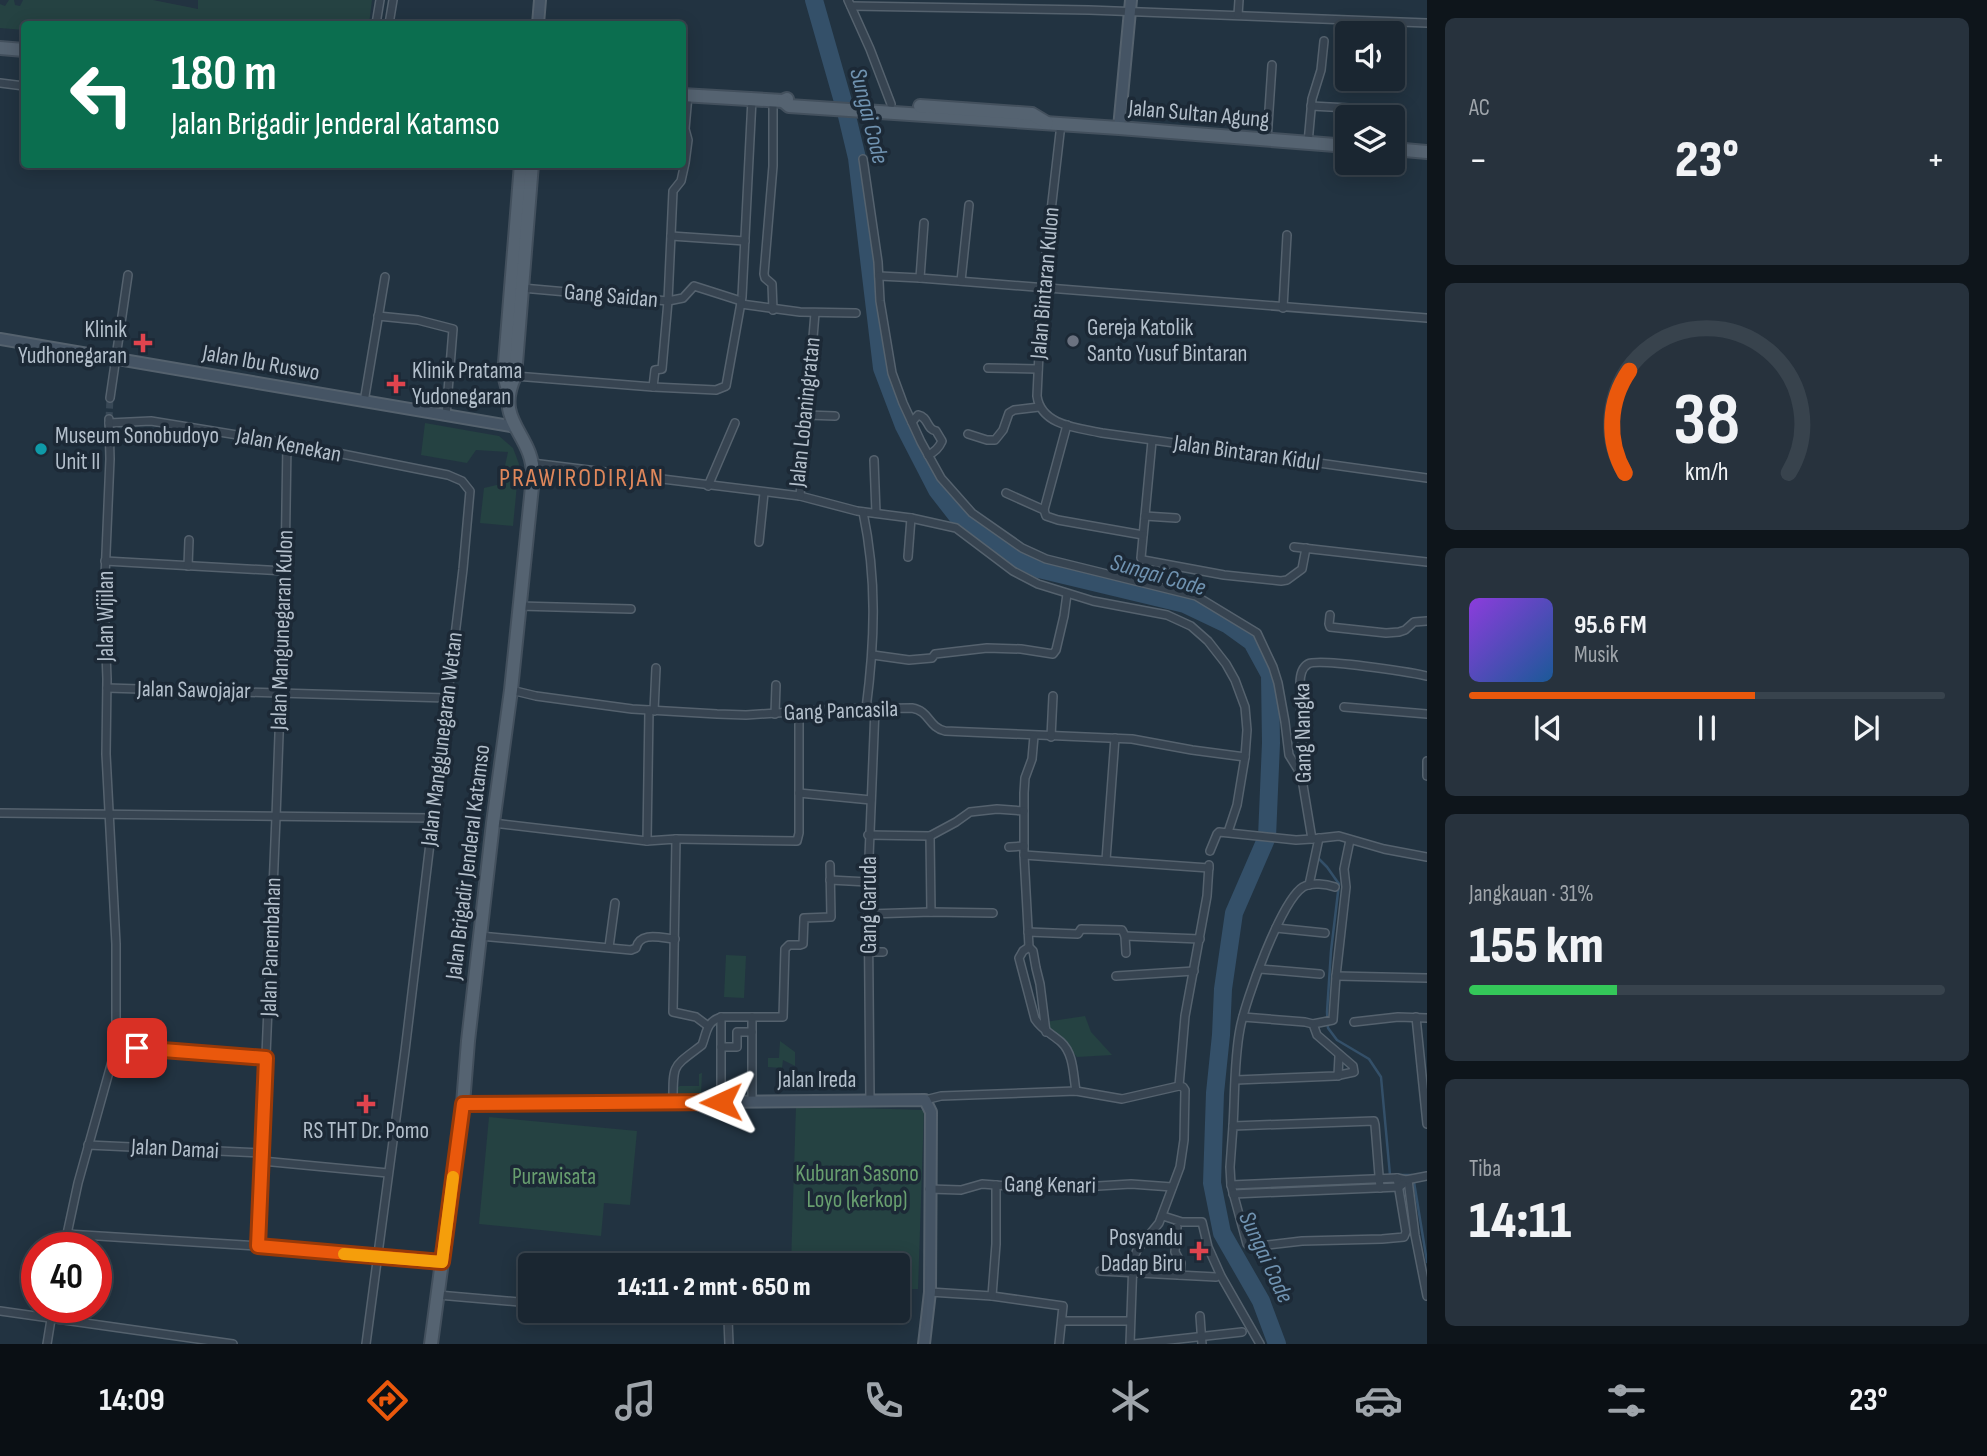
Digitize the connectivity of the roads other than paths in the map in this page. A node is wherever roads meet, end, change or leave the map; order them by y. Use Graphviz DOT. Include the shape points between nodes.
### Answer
graph roads {
  1 [pos="380,0"];
  2 [pos="393,0"];
  3 [pos="540,0"];
  4 [pos="1239,0"];
  5 [pos="849,3"];
  6 [pos="965,3"];
  7 [pos="1131,6"];
  8 [pos="1238,15"];
  9 [pos="376,21"];
  10 [pos="390,21"];
  11 [pos="538,21"];
  12 [pos="1427,23"];
  13 [pos="0,39"];
  14 [pos="21,41"];
  15 [pos="1324,41"];
  16 [pos="0,48"];
  17 [pos="21,50"];
  18 [pos="1272,65"];
  19 [pos="0,83"];
  20 [pos="21,86"];
  21 [pos="686,95"];
  22 [pos="752,99"];
  23 [pos="778,101"];
  24 [pos="891,104"];
  25 [pos="1311,106"];
  26 [pos="862,107"];
  27 [pos="1335,107"];
  28 [pos="1047,123"];
  29 [pos="1061,124"];
  30 [pos="1119,128"];
  31 [pos="686,132"];
  32 [pos="1267,141"];
  33 [pos="1308,144"];
  34 [pos="1335,145"];
  35 [pos="1405,150"];
  36 [pos="1427,152"];
  37 [pos="686,155"];
  38 [pos="863,159"];
  39 [pos="521,168"];
  40 [pos="532,168"];
  41 [pos="684,168"];
  42 [pos="969,205"];
  43 [pos="924,223"];
  44 [pos="1287,235"];
  45 [pos="671,236"];
  46 [pos="745,241"];
  47 [pos="128,275"];
  48 [pos="879,276"];
  49 [pos="385,277"];
  50 [pos="920,278"];
  51 [pos="961,281"];
  52 [pos="522,288"];
  53 [pos="1042,289"];
  54 [pos="668,301"];
  55 [pos="741,301"];
  56 [pos="1283,308"];
  57 [pos="773,310"];
  58 [pos="815,313"];
  59 [pos="856,313"];
  60 [pos="378,316"];
  61 [pos="1427,318"];
  62 [pos="0,338"];
  63 [pos="116,359"];
  64 [pos="988,368"];
  65 [pos="1038,369"];
  66 [pos="515,376"];
  67 [pos="653,387"];
  68 [pos="508,390"];
  69 [pos="110,398"];
  70 [pos="364,401"];
  71 [pos="1039,407"];
  72 [pos="807,415"];
  73 [pos="835,415"];
  74 [pos="446,416"];
  75 [pos="109,421"];
  76 [pos="912,422"];
  77 [pos="735,423"];
  78 [pos="1067,425"];
  79 [pos="516,427"];
  80 [pos="968,434"];
  81 [pos="1152,440"];
  82 [pos="287,443"];
  83 [pos="928,455"];
  84 [pos="874,460"];
  85 [pos="532,463"];
  86 [pos="1427,478"];
  87 [pos="466,483"];
  88 [pos="708,486"];
  89 [pos="764,492"];
  90 [pos="1006,493"];
  91 [pos="800,496"];
  92 [pos="1044,510"];
  93 [pos="863,512"];
  94 [pos="876,513"];
  95 [pos="1145,516"];
  96 [pos="911,517"];
  97 [pos="1176,518"];
  98 [pos="1143,535"];
  99 [pos="189,540"];
  100 [pos="759,542"];
  101 [pos="1294,547"];
  102 [pos="1306,548"];
  103 [pos="908,556"];
  104 [pos="105,561"];
  105 [pos="1427,562"];
  106 [pos="188,566"];
  107 [pos="285,571"];
  108 [pos="1067,594"];
  109 [pos="519,606"];
  110 [pos="631,609"];
  111 [pos="1330,615"];
  112 [pos="1427,621"];
  113 [pos="873,655"];
  114 [pos="656,668"];
  115 [pos="1427,676"];
  116 [pos="776,685"];
  117 [pos="107,688"];
  118 [pos="511,690"];
  119 [pos="281,692"];
  120 [pos="1053,695"];
  121 [pos="447,698"];
  122 [pos="1344,707"];
  123 [pos="870,709"];
  124 [pos="652,710"];
  125 [pos="799,713"];
  126 [pos="775,714"];
  127 [pos="1427,714"];
  128 [pos="1034,736"];
  129 [pos="1051,737"];
  130 [pos="1115,738"];
  131 [pos="1245,757"];
  132 [pos="1427,761"];
  133 [pos="1302,776"];
  134 [pos="1427,776"];
  135 [pos="799,793"];
  136 [pos="871,800"];
  137 [pos="1024,811"];
  138 [pos="108,813"];
  139 [pos="0,814"];
  140 [pos="276,817"];
  141 [pos="433,818"];
  142 [pos="493,823"];
  143 [pos="1231,832"];
  144 [pos="868,835"];
  145 [pos="930,836"];
  146 [pos="676,839"];
  147 [pos="1315,839"];
  148 [pos="1350,840"];
  149 [pos="647,841"];
  150 [pos="1009,847"];
  151 [pos="1024,850"];
  152 [pos="1210,851"];
  153 [pos="1427,857"];
  154 [pos="1106,860"];
  155 [pos="830,865"];
  156 [pos="830,880"];
  157 [pos="868,882"];
  158 [pos="1309,885"];
  159 [pos="1335,887"];
  160 [pos="615,903"];
  161 [pos="932,912"];
  162 [pos="993,913"];
  163 [pos="869,914"];
  164 [pos="1276,928"];
  165 [pos="1028,932"];
  166 [pos="1325,933"];
  167 [pos="480,936"];
  168 [pos="1125,936"];
  169 [pos="675,939"];
  170 [pos="1200,939"];
  171 [pos="609,947"];
  172 [pos="1029,947"];
  173 [pos="869,952"];
  174 [pos="883,952"];
  175 [pos="1126,953"];
  176 [pos="1260,969"];
  177 [pos="1194,971"];
  178 [pos="1320,974"];
  179 [pos="1116,976"];
  180 [pos="1336,976"];
  181 [pos="1427,978"];
  182 [pos="721,1017"];
  183 [pos="752,1017"];
  184 [pos="1243,1017"];
  185 [pos="1416,1017"];
  186 [pos="1427,1018"];
  187 [pos="1354,1022"];
  188 [pos="1313,1024"];
  189 [pos="708,1026"];
  190 [pos="752,1032"];
  191 [pos="1046,1032"];
  192 [pos="116,1047"];
  193 [pos="721,1047"];
  194 [pos="1339,1056"];
  195 [pos="266,1058"];
  196 [pos="1338,1076"];
  197 [pos="1236,1080"];
  198 [pos="1179,1086"];
  199 [pos="1076,1091"];
  200 [pos="870,1100"];
  201 [pos="925,1100"];
  202 [pos="752,1101"];
  203 [pos="721,1102"];
  204 [pos="673,1103"];
  205 [pos="463,1104"];
  206 [pos="1427,1124"];
  207 [pos="1233,1126"];
  208 [pos="88,1145"];
  209 [pos="262,1157"];
  210 [pos="388,1172"];
  211 [pos="1427,1176"];
  212 [pos="1380,1179"];
  213 [pos="1332,1180"];
  214 [pos="1407,1180"];
  215 [pos="1399,1182"];
  216 [pos="1280,1183"];
  217 [pos="996,1185"];
  218 [pos="1231,1185"];
  219 [pos="1172,1187"];
  220 [pos="1380,1188"];
  221 [pos="929,1189"];
  222 [pos="1332,1189"];
  223 [pos="1281,1192"];
  224 [pos="1233,1194"];
  225 [pos="1163,1216"];
  226 [pos="1177,1227"];
  227 [pos="67,1232"];
  228 [pos="112,1237"];
  229 [pos="258,1246"];
  230 [pos="376,1257"];
  231 [pos="442,1262"];
  232 [pos="1100,1271"];
  233 [pos="1132,1272"];
  234 [pos="1180,1275"];
  235 [pos="1216,1277"];
  236 [pos="930,1292"];
  237 [pos="438,1295"];
  238 [pos="992,1296"];
  239 [pos="1427,1296"];
  240 [pos="518,1302"];
  241 [pos="0,1311"];
  242 [pos="21,1314"];
  243 [pos="1200,1316"];
  244 [pos="1062,1321"];
  245 [pos="1130,1321"];
  246 [pos="50,1323"];
  247 [pos="86,1323"];
  248 [pos="728,1323"];
  249 [pos="1242,1332"];
  250 [pos="1202,1340"];
  251 [pos="47,1344"];
  252 [pos="233,1344"];
  253 [pos="366,1344"];
  254 [pos="431,1344"];
  255 [pos="729,1344"];
  256 [pos="924,1344"];
  257 [pos="1059,1344"];
  258 [pos="1132,1344"];
  259 [pos="1260,1344"];
  1 -- 9 [label="street"];
  2 -- 10 [label="street"];
  3 -- 11 [label="street"];
  4 -- 8 [label="street"];
  5 -- 6 [label="street"];
  5 -- 24 [label="street"];
  6 -- 7 [label="street"];
  7 -- 8 [label="street"];
  7 -- 30 [label="street"];
  8 -- 12 [label="street"];
  13 -- 14 [label="main road"];
  15 -- 25 [label="street"];
  16 -- 17 [label="main road"];
  18 -- 32 [label="street"];
  19 -- 20 [label="street"];
  21 -- 22 [label="main road"];
  22 -- 23 [label="main road"];
  22 -- 46 [label="street"];
  23 -- 26 [label="main road" via="790,97"];
  23 -- 57 [label="street" via="764,276 772,284"];
  24 -- 26 [label="main road, Jalan Sultan Agung"];
  24 -- 28 [label="main road, Jalan Sultan Agung" via="1032,114"];
  25 -- 27 [label="street"];
  25 -- 33 [label="street"];
  26 -- 28 [label="main road, Jalan Sultan Agung"];
  28 -- 29 [label="main road, Jalan Sultan Agung"];
  29 -- 30 [label="main road, Jalan Sultan Agung"];
  29 -- 53 [label="street, Jalan Bintaran Kulon"];
  30 -- 32 [label="main road, Jalan Sultan Agung"];
  31 -- 37 [label="street"];
  32 -- 33 [label="main road, Jalan Sultan Agung"];
  33 -- 34 [label="main road, Jalan Sultan Agung"];
  35 -- 36 [label="main road"];
  38 -- 48 [label="street"];
  39 -- 68 [label="main road, Jalan Brigadir Jenderal Katamso" via="504,375"];
  40 -- 52 [label="main road"];
  41 -- 45 [label="street" via="674,188"];
  42 -- 51 [label="street"];
  43 -- 50 [label="street"];
  44 -- 56 [label="street"];
  45 -- 46 [label="street"];
  45 -- 54 [label="street"];
  46 -- 55 [label="street"];
  47 -- 63 [label="street"];
  48 -- 50 [label="street"];
  48 -- 76 [label="street" via="889,364"];
  49 -- 60 [label="street"];
  50 -- 51 [label="street"];
  51 -- 53 [label="street"];
  52 -- 54 [label="street, Gang Saidan"];
  52 -- 66 [label="main road"];
  53 -- 56 [label="street"];
  53 -- 65 [label="street, Jalan Bintaran Kulon"];
  54 -- 55 [label="street, Gang Saidan" via="683,299 694,286"];
  54 -- 67 [label="street" via="662,369 655,370"];
  55 -- 57 [label="street"];
  55 -- 67 [label="street" via="725,388"];
  56 -- 61 [label="street"];
  57 -- 58 [label="street"];
  58 -- 59 [label="street"];
  58 -- 72 [label="street, Jalan Lobaningratan"];
  60 -- 70 [label="street"];
  60 -- 74 [label="street" via="453,328"];
  62 -- 63 [label="street, Jalan Ibu Ruswo"];
  63 -- 69 [label="street"];
  63 -- 70 [label="street, Jalan Ibu Ruswo"];
  64 -- 65 [label="street"];
  65 -- 71 [label="street, Jalan Bintaran Kulon"];
  66 -- 67 [label="street"];
  66 -- 68 [label="main road"];
  68 -- 79 [label="main road, Jalan Brigadir Jenderal Katamso" via="508,409"];
  70 -- 74 [label="street, Jalan Ibu Ruswo"];
  71 -- 78 [label="street"];
  71 -- 80 [label="street" via="1009,413 995,440"];
  72 -- 73 [label="street"];
  72 -- 91 [label="street, Jalan Lobaningratan"];
  74 -- 79 [label="street, Jalan Ibu Ruswo"];
  75 -- 82 [label="street, Jalan Kenekan" via="151,421"];
  75 -- 104 [label="street, Jalan Wijilan"];
  76 -- 83 [label="street"];
  76 -- 83 [label="street" via="923,416 940,436 940,447"];
  77 -- 88 [label="street"];
  78 -- 81 [label="street, Jalan Bintaran Kidul"];
  78 -- 92 [label="street"];
  79 -- 85 [label="main road, Jalan Brigadir Jenderal Katamso"];
  81 -- 86 [label="street, Jalan Bintaran Kidul"];
  81 -- 95 [label="street"];
  82 -- 87 [label="street, Jalan Kenekan" via="448,475"];
  82 -- 107 [label="street, Jalan Mangunegaran Kulon"];
  83 -- 133 [label="street" via="941,478 972,513 1022,548 1046,559 1196,596 1257,633 1278,683 1289,755"];
  84 -- 94 [label="street"];
  85 -- 88 [label="street, Jalan Lobaningratan"];
  85 -- 109 [label="main road, Jalan Brigadir Jenderal Katamso"];
  87 -- 121 [label="street, Jalan Manggunegaran Wetan" via="470,500"];
  88 -- 89 [label="street, Jalan Lobaningratan"];
  89 -- 91 [label="street, Jalan Lobaningratan"];
  89 -- 100 [label="street"];
  90 -- 92 [label="street"];
  91 -- 93 [label="street"];
  92 -- 98 [label="street" via="1046,516 1058,520"];
  93 -- 94 [label="street"];
  93 -- 113 [label="street, Gang Garuda" via="870,554"];
  94 -- 96 [label="street"];
  95 -- 97 [label="street"];
  95 -- 98 [label="street"];
  96 -- 103 [label="street"];
  96 -- 108 [label="street" via="956,528 1013,571"];
  98 -- 102 [label="street" via="1143,560 1262,580 1281,581 1294,575 1302,569"];
  99 -- 106 [label="street"];
  101 -- 102 [label="street"];
  102 -- 105 [label="street"];
  104 -- 106 [label="street"];
  104 -- 117 [label="street, Jalan Wijilan"];
  106 -- 107 [label="street"];
  107 -- 119 [label="street, Jalan Mangunegaran Kulon"];
  108 -- 113 [label="street" via="1053,654 987,648 909,660"];
  108 -- 131 [label="street" via="1172,617 1200,633 1240,690 1246,717"];
  109 -- 110 [label="street"];
  109 -- 118 [label="main road, Jalan Brigadir Jenderal Katamso"];
  111 -- 112 [label="street" via="1330,626 1386,632"];
  113 -- 123 [label="street, Gang Garuda"];
  114 -- 124 [label="street"];
  115 -- 133 [label="street, Gang Nangka" via="1375,667 1306,665 1300,684"];
  116 -- 126 [label="street"];
  117 -- 119 [label="street, Jalan Sawojajar"];
  117 -- 138 [label="street, Jalan Wijilan"];
  118 -- 124 [label="street, Gang Pancasila"];
  118 -- 142 [label="main road, Jalan Brigadir Jenderal Katamso"];
  119 -- 121 [label="street, Jalan Sawojajar"];
  119 -- 140 [label="street, Jalan Mangunegaran Kulon"];
  120 -- 129 [label="street"];
  121 -- 141 [label="street, Jalan Manggunegaran Wetan"];
  122 -- 127 [label="street"];
  123 -- 125 [label="street, Gang Pancasila"];
  123 -- 128 [label="street, Gang Pancasila" via="919,709 942,730"];
  123 -- 136 [label="street, Gang Garuda"];
  124 -- 126 [label="street, Gang Pancasila"];
  124 -- 149 [label="street"];
  125 -- 126 [label="street, Gang Pancasila"];
  125 -- 135 [label="street"];
  128 -- 129 [label="street, Gang Pancasila"];
  128 -- 137 [label="street"];
  129 -- 130 [label="street, Gang Pancasila"];
  130 -- 131 [label="street, Gang Pancasila"];
  130 -- 154 [label="street"];
  131 -- 143 [label="street"];
  132 -- 134 [label="street"];
  133 -- 147 [label="street, Gang Nangka"];
  135 -- 136 [label="street"];
  135 -- 146 [label="street" via="799,838 795,842"];
  136 -- 144 [label="street, Gang Garuda"];
  137 -- 145 [label="street" via="970,812"];
  137 -- 151 [label="street"];
  138 -- 139 [label="street"];
  138 -- 140 [label="street"];
  138 -- 192 [label="street, Jalan Wijilan"];
  140 -- 141 [label="street"];
  140 -- 195 [label="street, Jalan Panembahan"];
  141 -- 210 [label="street, Jalan Manggunegaran Wetan"];
  142 -- 149 [label="street"];
  142 -- 167 [label="main road, Jalan Brigadir Jenderal Katamso"];
  143 -- 147 [label="street"];
  143 -- 152 [label="street" via="1217,833"];
  144 -- 145 [label="street"];
  144 -- 157 [label="street, Gang Garuda"];
  145 -- 161 [label="street"];
  146 -- 149 [label="street"];
  146 -- 169 [label="street"];
  147 -- 148 [label="street" via="1339,836"];
  147 -- 158 [label="street"];
  148 -- 153 [label="street"];
  148 -- 180 [label="street"];
  150 -- 151 [label="street"];
  151 -- 154 [label="street"];
  151 -- 165 [label="street"];
  154 -- 170 [label="street" via="1209,867"];
  155 -- 156 [label="street"];
  156 -- 157 [label="street"];
  156 -- 183 [label="street" via="831,917 804,918 802,945 785,949 783,1017"];
  157 -- 163 [label="street, Gang Garuda"];
  158 -- 159 [label="street"];
  158 -- 164 [label="street" via="1284,910"];
  160 -- 171 [label="street"];
  161 -- 162 [label="street"];
  161 -- 163 [label="street"];
  163 -- 173 [label="street, Gang Garuda"];
  164 -- 166 [label="street"];
  164 -- 176 [label="street"];
  165 -- 168 [label="street" via="1122,930"];
  165 -- 172 [label="street"];
  167 -- 171 [label="street"];
  167 -- 205 [label="main road, Jalan Brigadir Jenderal Katamso"];
  168 -- 170 [label="street"];
  168 -- 175 [label="street"];
  169 -- 171 [label="street" via="643,937 635,949"];
  169 -- 189 [label="street" via="674,1013 696,1017"];
  170 -- 177 [label="street"];
  172 -- 191 [label="street" via="1039,976"];
  172 -- 191 [label="street" via="1020,962 1035,1019"];
  173 -- 174 [label="street"];
  173 -- 200 [label="street, Gang Garuda"];
  176 -- 178 [label="street"];
  176 -- 184 [label="street"];
  177 -- 179 [label="street"];
  177 -- 198 [label="street"];
  180 -- 181 [label="street"];
  180 -- 188 [label="street" via="1333,1020"];
  182 -- 183 [label="street"];
  182 -- 189 [label="street"];
  182 -- 193 [label="street"];
  183 -- 190 [label="street"];
  184 -- 188 [label="street"];
  184 -- 197 [label="street"];
  185 -- 186 [label="street"];
  185 -- 187 [label="street"];
  185 -- 206 [label="street"];
  188 -- 194 [label="street" via="1317,1035"];
  189 -- 204 [label="street" via="702,1045 676,1066"];
  190 -- 193 [label="street" via="738,1032 737,1047"];
  190 -- 202 [label="street"];
  191 -- 199 [label="street" via="1068,1052"];
  192 -- 195 [label="street"];
  192 -- 208 [label="street, Jalan Wijilan"];
  193 -- 203 [label="street"];
  194 -- 196 [label="street"];
  194 -- 196 [label="street" via="1354,1070"];
  195 -- 209 [label="street, Jalan Panembahan"];
  196 -- 197 [label="street"];
  197 -- 207 [label="street"];
  198 -- 199 [label="street" via="1128,1099"];
  198 -- 219 [label="street" via="1185,1090 1184,1140"];
  199 -- 201 [label="street"];
  200 -- 201 [label="street, Jalan Ireda"];
  200 -- 202 [label="street, Jalan Ireda"];
  201 -- 221 [label="street" via="931,1112"];
  202 -- 203 [label="street, Jalan Ireda"];
  203 -- 204 [label="street, Jalan Ireda"];
  204 -- 205 [label="street, Jalan Ireda"];
  205 -- 231 [label="main road, Jalan Brigadir Jenderal Katamso"];
  207 -- 212 [label="street" via="1374,1121"];
  207 -- 218 [label="street"];
  208 -- 209 [label="street, Jalan Damai"];
  208 -- 227 [label="street, Jalan Wijilan"];
  209 -- 210 [label="street, Jalan Damai"];
  209 -- 229 [label="street, Jalan Panembahan"];
  210 -- 230 [label="street, Jalan Manggunegaran Wetan"];
  211 -- 214 [label="street"];
  212 -- 213 [label="street"];
  212 -- 215 [label="street"];
  212 -- 220 [label="street"];
  213 -- 216 [label="street"];
  213 -- 222 [label="street"];
  214 -- 215 [label="street"];
  214 -- 239 [label="street"];
  215 -- 220 [label="street"];
  215 -- 224 [label="street" via="1405,1237 1382,1239 1251,1247"];
  216 -- 218 [label="street"];
  216 -- 223 [label="street"];
  217 -- 219 [label="street, Gang Kenari"];
  217 -- 221 [label="street, Gang Kenari"];
  217 -- 238 [label="street"];
  218 -- 224 [label="street"];
  219 -- 225 [label="street"];
  220 -- 222 [label="street"];
  221 -- 236 [label="street"];
  222 -- 223 [label="street"];
  223 -- 224 [label="street"];
  225 -- 233 [label="street" via="1137,1250"];
  225 -- 259 [label="street" via="1202,1222 1208,1247"];
  226 -- 234 [label="street" via="1175,1252"];
  228 -- 229 [label="street"];
  229 -- 230 [label="street"];
  230 -- 231 [label="street"];
  230 -- 253 [label="street, Jalan Manggunegaran Wetan"];
  231 -- 237 [label="main road, Jalan Brigadir Jenderal Katamso"];
  232 -- 233 [label="street"];
  233 -- 234 [label="street"];
  233 -- 245 [label="street"];
  234 -- 235 [label="street"];
  236 -- 238 [label="street"];
  236 -- 256 [label="street"];
  237 -- 240 [label="street"];
  237 -- 254 [label="main road, Jalan Brigadir Jenderal Katamso"];
  238 -- 244 [label="street" via="1061,1305"];
  241 -- 242 [label="street"];
  243 -- 250 [label="street"];
  244 -- 245 [label="street"];
  244 -- 257 [label="street"];
  245 -- 258 [label="street"];
  246 -- 251 [label="street"];
  247 -- 252 [label="street"];
  248 -- 255 [label="street"];
  249 -- 250 [label="street"];
  250 -- 258 [label="street"];
}
